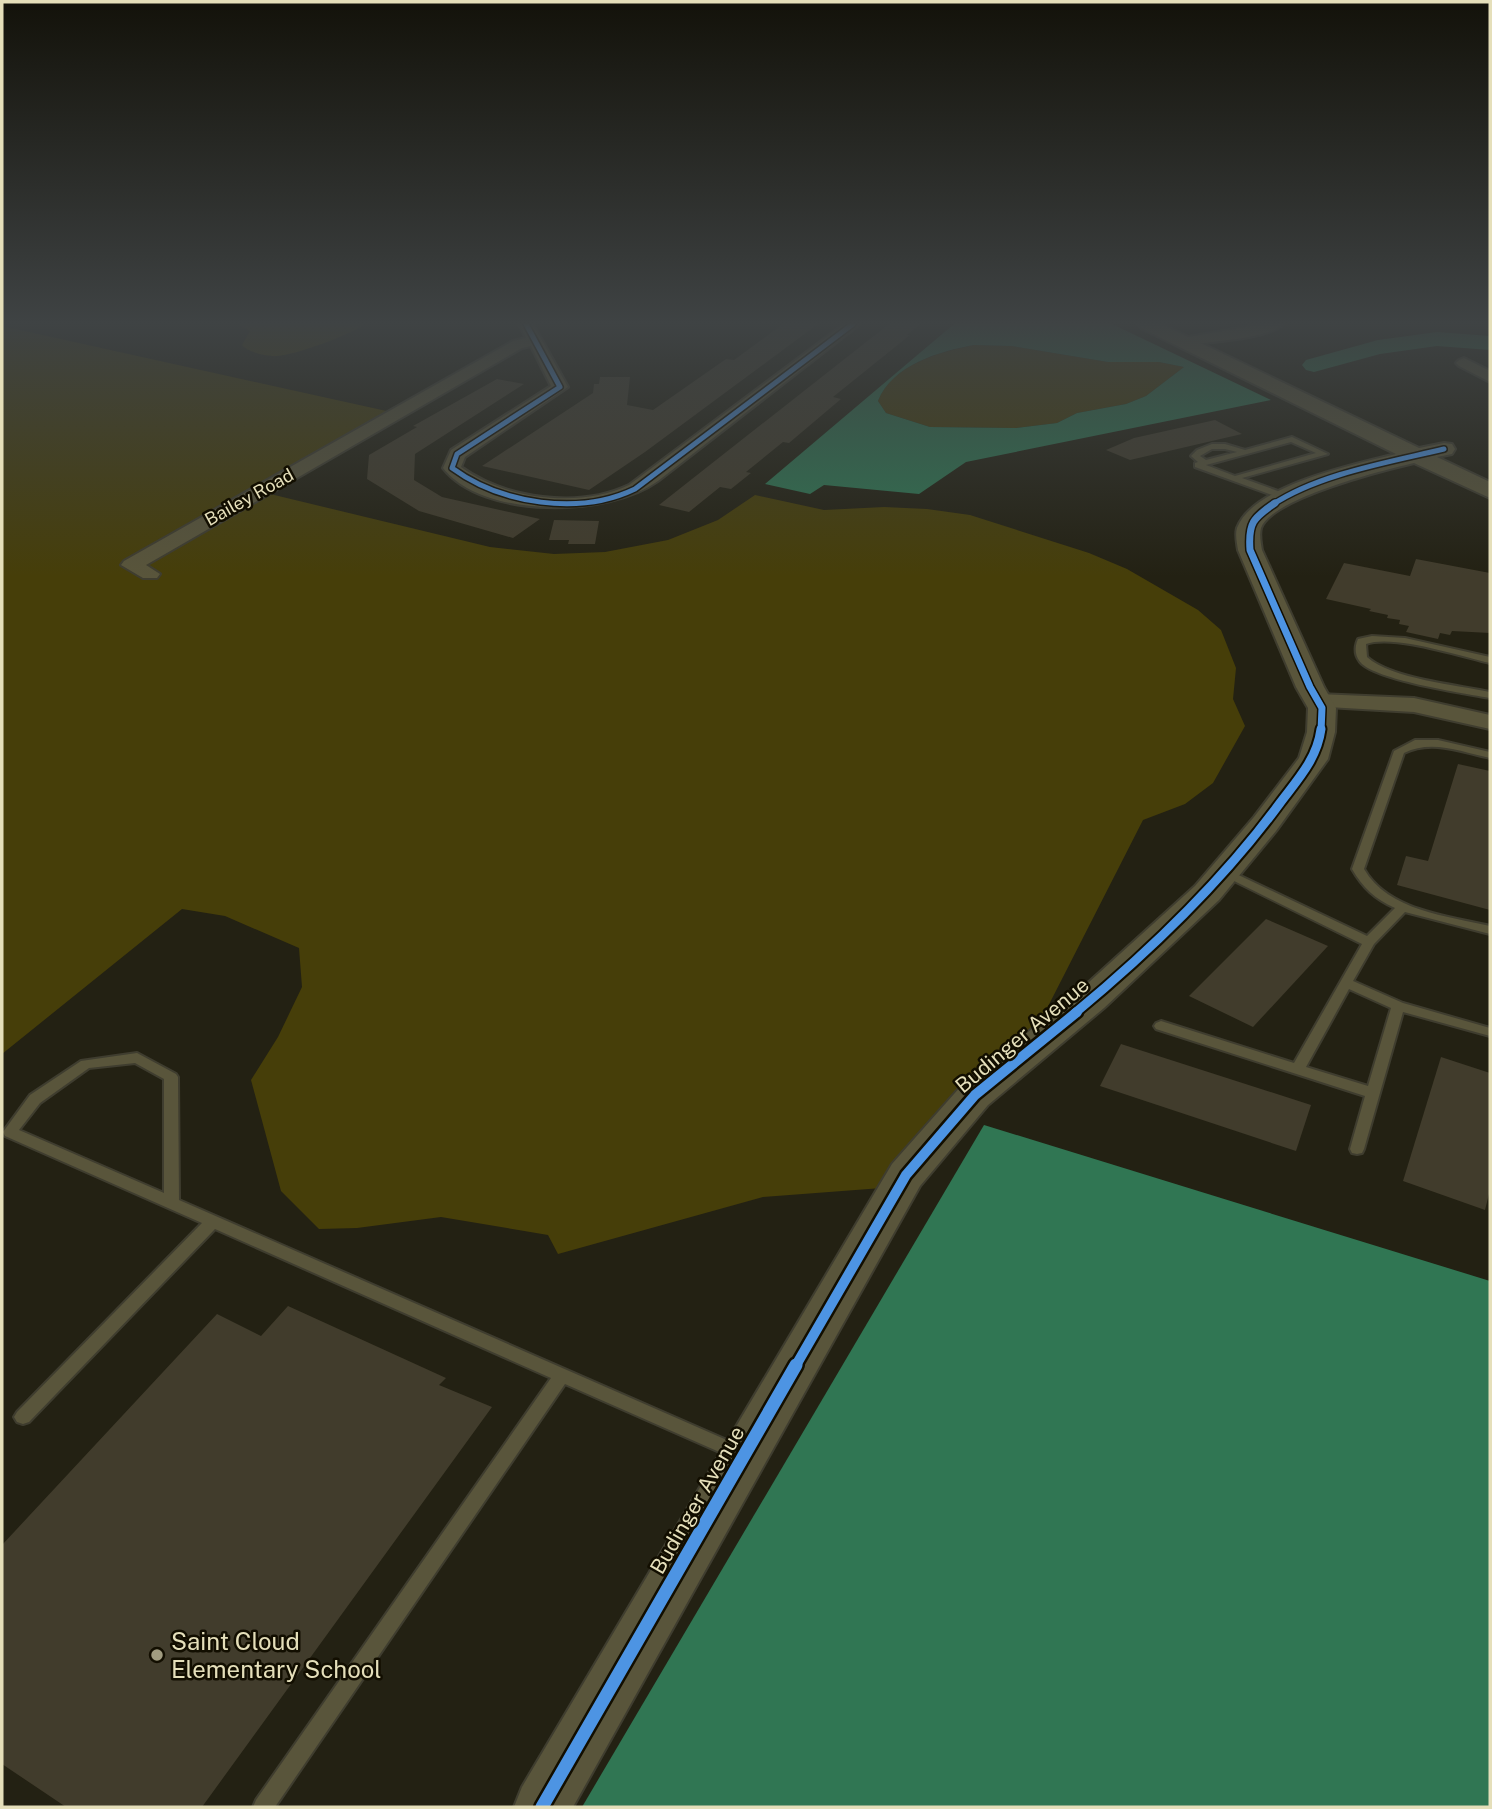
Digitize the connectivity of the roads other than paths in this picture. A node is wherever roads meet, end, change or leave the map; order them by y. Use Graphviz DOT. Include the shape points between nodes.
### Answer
graph roads {
  1 [pos="405,408"];
  2 [pos="527,408"];
  3 [pos="741,408"];
  4 [pos="1325,408"];
  5 [pos="1347,408"];
  6 [pos="1416,456"];
  7 [pos="1441,457"];
  8 [pos="1490,471"];
  9 [pos="1235,479"];
  10 [pos="1490,491"];
  11 [pos="1300,492"];
  12 [pos="150,574"];
  13 [pos="1490,660"];
  14 [pos="1490,695"];
  15 [pos="1318,701"];
  16 [pos="1490,722"];
  17 [pos="1490,755"];
  18 [pos="1224,873"];
  19 [pos="1403,907"];
  20 [pos="1490,930"];
  21 [pos="1370,942"];
  22 [pos="1346,983"];
  23 [pos="1398,1006"];
  24 [pos="1161,1026"];
  25 [pos="1490,1032"];
  26 [pos="1298,1068"];
  27 [pos="1373,1093"];
  28 [pos="1357,1150"];
  29 [pos="171,1202"];
  30 [pos="213,1221"];
  31 [pos="562,1375"];
  32 [pos="23,1417"];
  33 [pos="743,1455"];
  34 [pos="263,1807"];
  35 [pos="542,1807"];
  1 -- 12 [label="street, Bailey Road" via="131,565"];
  2 -- 3 [label="street" via="457,454 452,468 466,481 491,491 559,504 584,503 630,492"];
  4 -- 6 [label="street"];
  5 -- 7 [label="street"];
  6 -- 7 [label="street, Budinger Avenue"];
  6 -- 11 [label="street, Budinger Avenue" via="1334,477"];
  7 -- 8 [label="street, Budinger Avenue" via="1465,458"];
  7 -- 10 [label="street"];
  7 -- 11 [label="street, Budinger Avenue" via="1366,482"];
  9 -- 9 [label="lane" via="1198,465 1292,439 1324,454"];
  9 -- 11 [label="lane"];
  11 -- 15 [label="street, Budinger Avenue" via="1257,515 1248,529 1251,550"];
  13 -- 14 [label="lane" via="1390,639 1360,641 1364,661 1384,670"];
  15 -- 16 [label="street" via="1414,705"];
  15 -- 18 [label="street, Budinger Avenue" via="1321,732 1313,759"];
  17 -- 19 [label="lane" via="1437,743 1415,743 1399,751 1358,869 1362,881"];
  18 -- 21 [label="lane"];
  18 -- 33 [label="street, Budinger Avenue" via="1091,1000 975,1095 905,1175"];
  19 -- 20 [label="lane"];
  19 -- 21 [label="lane"];
  21 -- 22 [label="lane"];
  22 -- 23 [label="lane"];
  22 -- 26 [label="lane"];
  23 -- 25 [label="lane"];
  23 -- 27 [label="lane"];
  24 -- 26 [label="lane"];
  26 -- 27 [label="lane"];
  27 -- 28 [label="lane"];
  29 -- 29 [label="lane" via="60,1153 10,1132 35,1099 86,1064 137,1058 172,1077"];
  29 -- 30 [label="lane"];
  30 -- 31 [label="lane"];
  30 -- 32 [label="lane"];
  31 -- 33 [label="lane"];
  31 -- 34 [label="lane"];
  33 -- 35 [label="street, Budinger Avenue"];
}
